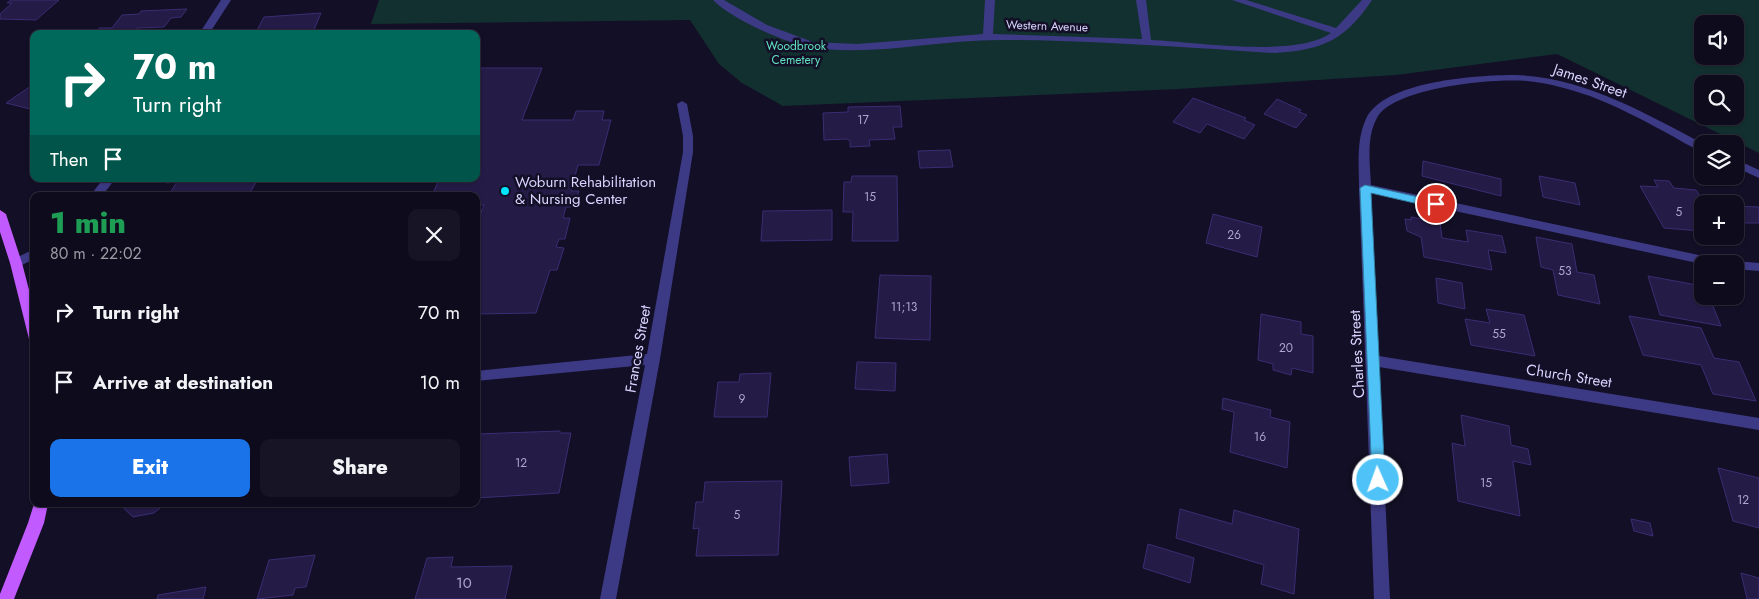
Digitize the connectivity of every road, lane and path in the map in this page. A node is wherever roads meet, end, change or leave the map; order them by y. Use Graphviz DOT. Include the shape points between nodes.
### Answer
graph roads {
  1 [pos="226,0"];
  2 [pos="718,0"];
  3 [pos="990,0"];
  4 [pos="1141,0"];
  5 [pos="1237,0"];
  6 [pos="1367,0"];
  7 [pos="207,30"];
  8 [pos="1338,32"];
  9 [pos="988,37"];
  10 [pos="1147,43"];
  11 [pos="682,104"];
  12 [pos="1377,110"];
  13 [pos="1694,143"];
  14 [pos="1744,166"];
  15 [pos="1759,174"];
  16 [pos="107,182"];
  17 [pos="1365,188"];
  18 [pos="99,192"];
  19 [pos="0,214"];
  20 [pos="30,255"];
  21 [pos="1694,258"];
  22 [pos="16,264"];
  23 [pos="1744,266"];
  24 [pos="1759,268"];
  25 [pos="30,319"];
  26 [pos="653,359"];
  27 [pos="1374,362"];
  28 [pos="480,376"];
  29 [pos="1759,424"];
  30 [pos="40,507"];
  31 [pos="6,599"];
  32 [pos="608,599"];
  33 [pos="1382,599"];
  1 -- 7 [label="street"];
  2 -- 9 [label="street, Western Avenue" via="765,27 811,44 866,46"];
  3 -- 9 [label="street"];
  4 -- 10 [label="street"];
  5 -- 8 [label="street"];
  6 -- 8 [label="street, Western Avenue"];
  8 -- 10 [label="street, Western Avenue" via="1322,43 1264,49"];
  9 -- 10 [label="street, Western Avenue"];
  11 -- 26 [label="street, Frances Street" via="688,152"];
  12 -- 13 [label="street, James Street" via="1389,100 1430,87 1528,78 1560,84 1600,98"];
  12 -- 17 [label="street, Charles Street" via="1369,125"];
  14 -- 15 [label="street"];
  16 -- 18 [label="street"];
  17 -- 21 [label="street"];
  17 -- 27 [label="street, Charles Street"];
  19 -- 22 [label="main road"];
  20 -- 22 [label="street"];
  22 -- 25 [label="main road"];
  23 -- 24 [label="street"];
  26 -- 28 [label="street"];
  26 -- 32 [label="street, Frances Street"];
  27 -- 29 [label="street, Church Street"];
  27 -- 33 [label="street, Charles Street"];
  30 -- 31 [label="main road"];
}
